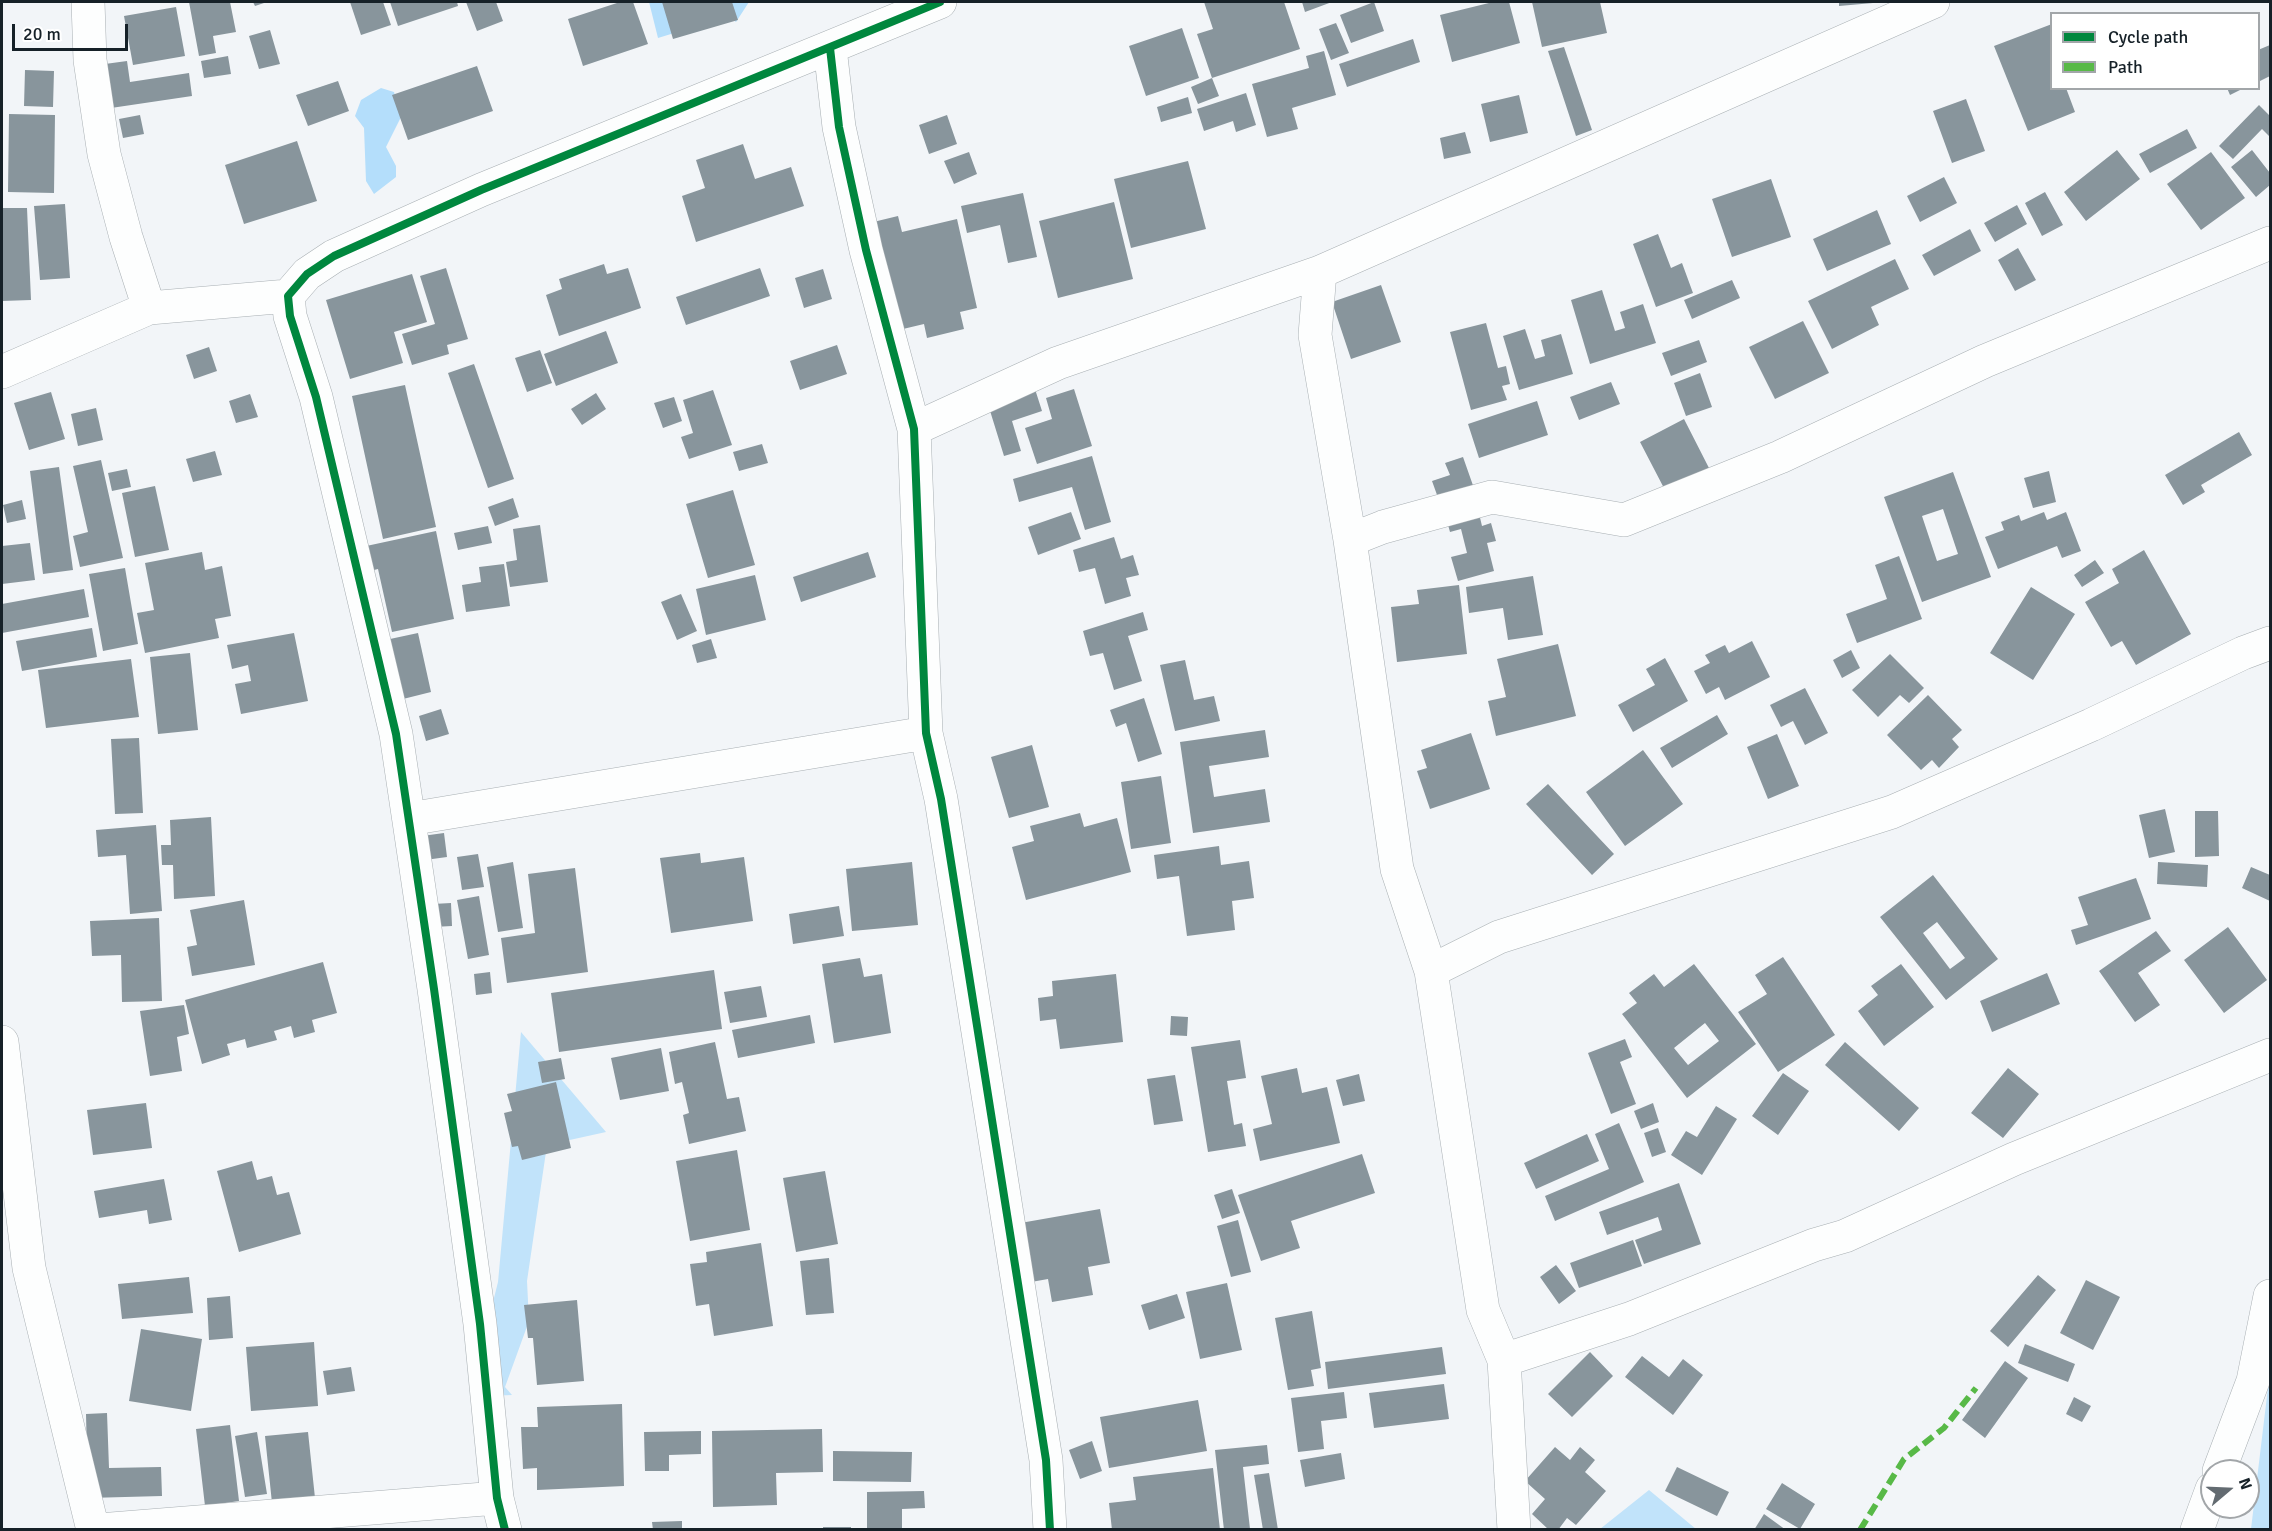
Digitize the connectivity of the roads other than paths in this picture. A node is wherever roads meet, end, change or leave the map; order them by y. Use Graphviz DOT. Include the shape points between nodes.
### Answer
graph roads {
  1 [pos="87,2"];
  2 [pos="940,2"];
  3 [pos="1933,2"];
  4 [pos="830,48"];
  5 [pos="2271,243"];
  6 [pos="1320,272"];
  7 [pos="288,296"];
  8 [pos="149,308"];
  9 [pos="2,372"];
  10 [pos="914,429"];
  11 [pos="1350,540"];
  12 [pos="2271,643"];
  13 [pos="926,733"];
  14 [pos="409,819"];
  15 [pos="1431,971"];
  16 [pos="2,1042"];
  17 [pos="2271,1055"];
  18 [pos="2271,1296"];
  19 [pos="1504,1360"];
  20 [pos="2224,1459"];
  21 [pos="497,1498"];
  22 [pos="93,1530"];
  23 [pos="99,1530"];
  24 [pos="505,1530"];
  25 [pos="1050,1530"];
  26 [pos="1514,1530"];
  1 -- 8 [label="street" via="90,60 104,154"];
  2 -- 4 [label="street"];
  3 -- 6 [label="street"];
  4 -- 7 [label="street" via="481,190 334,256 308,274"];
  4 -- 10 [label="street" via="839,127 866,250"];
  5 -- 11 [label="street" via="1985,361 1780,458 1624,520 1492,497"];
  6 -- 10 [label="street" via="1058,363"];
  6 -- 11 [label="street" via="1315,335"];
  7 -- 8 [label="street"];
  7 -- 14 [label="street" via="290,316 316,397 396,734"];
  8 -- 9 [label="street"];
  10 -- 13 [label="street"];
  11 -- 15 [label="street" via="1397,869"];
  12 -- 15 [label="street" via="1892,812 1499,938"];
  13 -- 14 [label="street"];
  13 -- 25 [label="street" via="941,799 1042,1437"];
  14 -- 21 [label="street" via="478,1312"];
  15 -- 19 [label="street" via="1484,1310"];
  16 -- 22 [label="street" via="29,1268"];
  17 -- 19 [label="street" via="2014,1159 1845,1236 1629,1319"];
  18 -- 20 [label="street" via="2253,1381"];
  19 -- 26 [label="street"];
  21 -- 23 [label="street"];
  21 -- 24 [label="street"];
}
